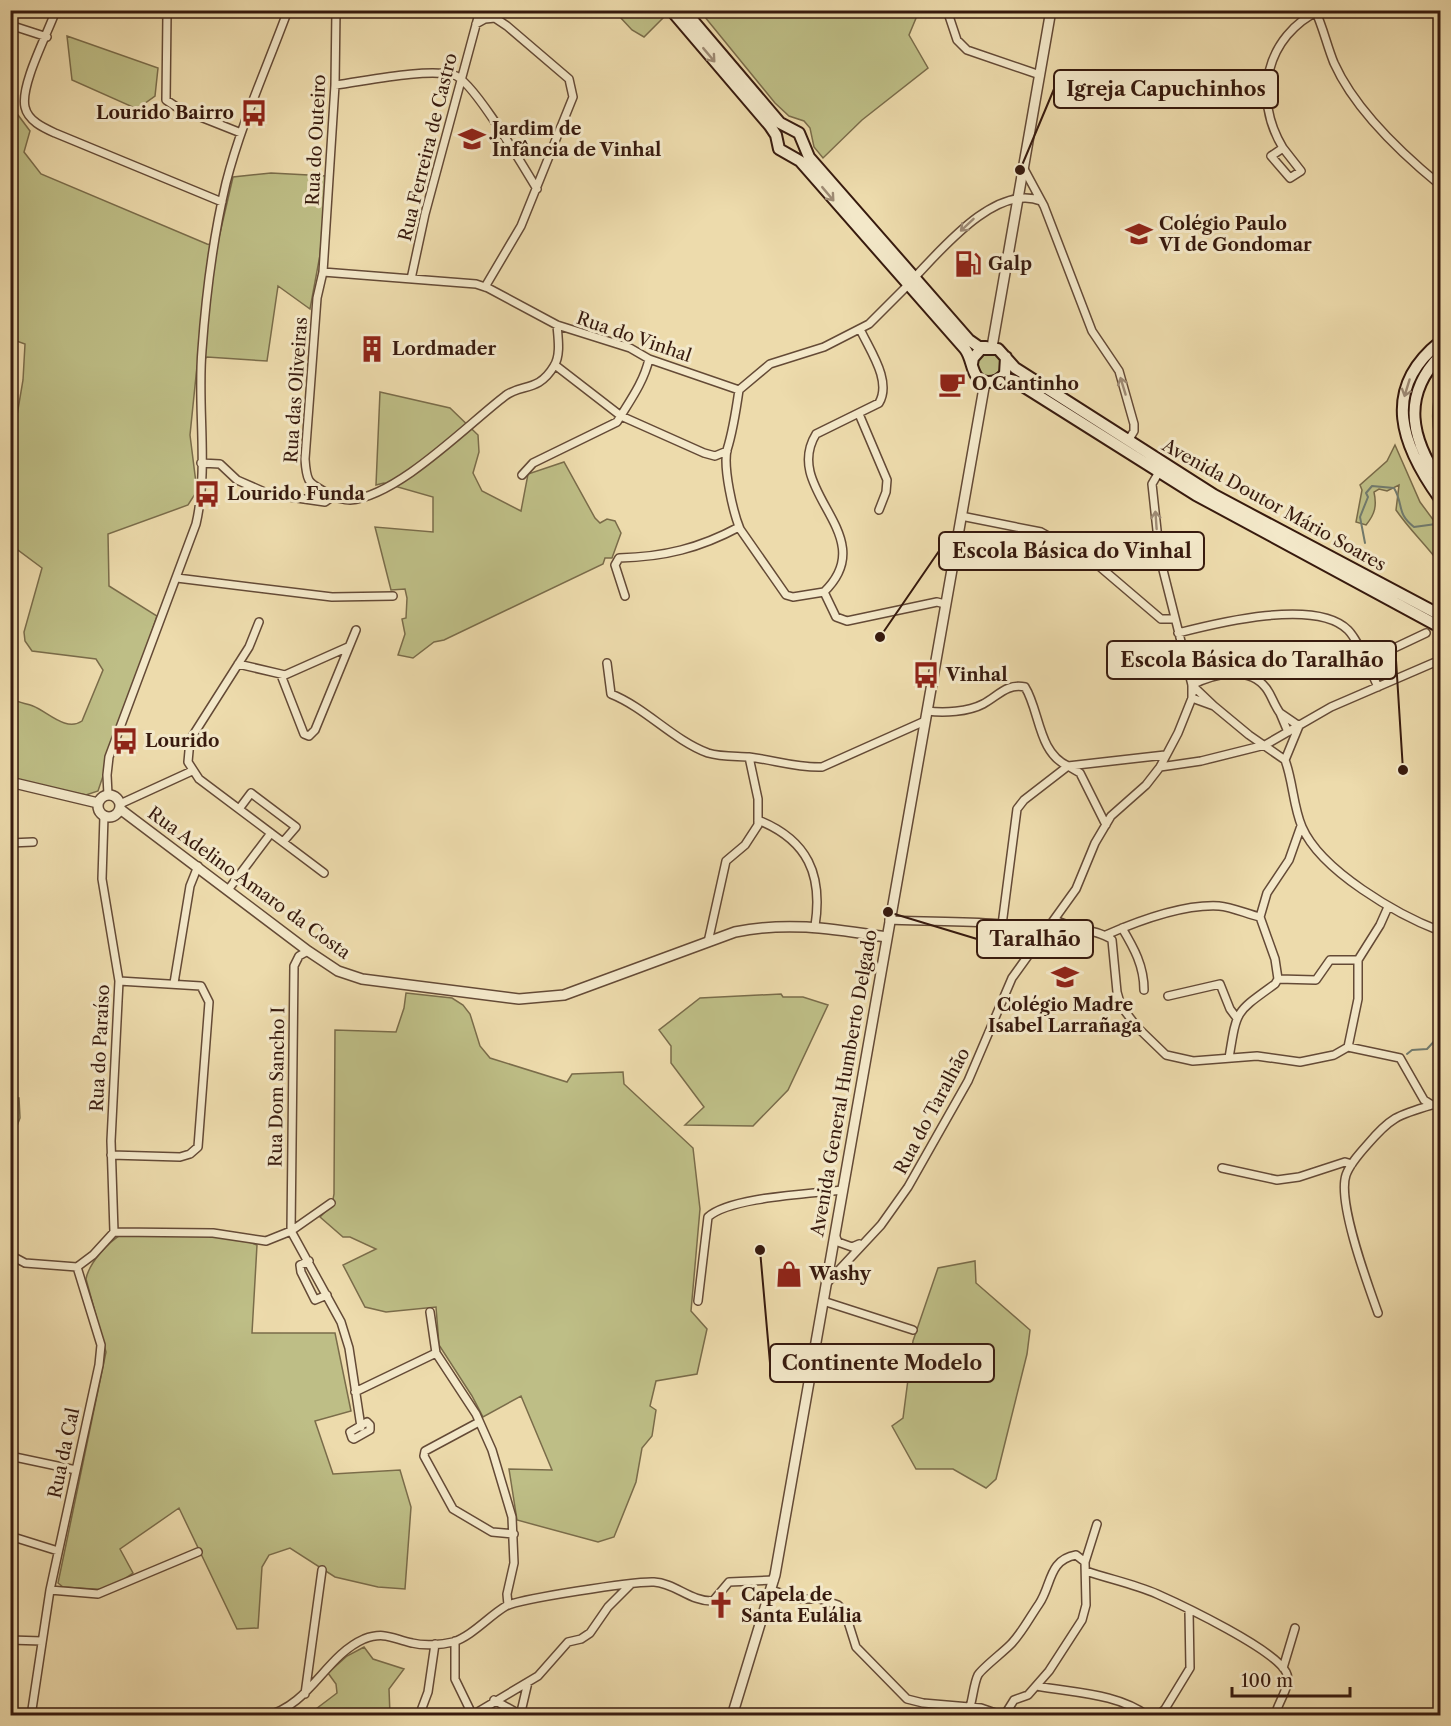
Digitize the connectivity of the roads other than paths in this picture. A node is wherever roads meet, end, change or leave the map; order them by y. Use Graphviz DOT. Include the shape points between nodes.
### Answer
graph roads {
  1 [pos="56,10"];
  2 [pos="143,10"];
  3 [pos="288,10"];
  4 [pos="336,10"];
  5 [pos="480,10"];
  6 [pos="671,10"];
  7 [pos="684,10"];
  8 [pos="947,10"];
  9 [pos="1052,10"];
  10 [pos="1317,11"];
  11 [pos="170,12"];
  12 [pos="476,24"];
  13 [pos="10,25"];
  14 [pos="46,37"];
  15 [pos="1040,75"];
  16 [pos="460,78"];
  17 [pos="335,85"];
  18 [pos="788,128"];
  19 [pos="241,133"];
  20 [pos="776,138"];
  21 [pos="802,141"];
  22 [pos="1283,148"];
  23 [pos="787,154"];
  24 [pos="1024,169"];
  25 [pos="1440,185"];
  26 [pos="537,189"];
  27 [pos="1018,199"];
  28 [pos="1041,201"];
  29 [pos="222,202"];
  30 [pos="324,272"];
  31 [pos="411,279"];
  32 [pos="911,281"];
  33 [pos="485,287"];
  34 [pos="556,325"];
  35 [pos="860,329"];
  36 [pos="1440,342"];
  37 [pos="989,347"];
  38 [pos="1440,356"];
  39 [pos="1006,357"];
  40 [pos="649,359"];
  41 [pos="972,364"];
  42 [pos="555,365"];
  43 [pos="1001,378"];
  44 [pos="985,382"];
  45 [pos="739,390"];
  46 [pos="859,414"];
  47 [pos="621,416"];
  48 [pos="1128,441"];
  49 [pos="727,451"];
  50 [pos="201,464"];
  51 [pos="1159,472"];
  52 [pos="522,475"];
  53 [pos="1440,481"];
  54 [pos="332,497"];
  55 [pos="1440,499"];
  56 [pos="879,510"];
  57 [pos="961,516"];
  58 [pos="739,527"];
  59 [pos="177,578"];
  60 [pos="824,592"];
  61 [pos="393,596"];
  62 [pos="625,596"];
  63 [pos="945,604"];
  64 [pos="1440,615"];
  65 [pos="1174,619"];
  66 [pos="259,622"];
  67 [pos="1440,627"];
  68 [pos="356,630"];
  69 [pos="1178,633"];
  70 [pos="1426,633"];
  71 [pos="348,647"];
  72 [pos="1440,660"];
  73 [pos="607,663"];
  74 [pos="238,664"];
  75 [pos="280,675"];
  76 [pos="1373,676"];
  77 [pos="1192,685"];
  78 [pos="1378,687"];
  79 [pos="1192,698"];
  80 [pos="1214,706"];
  81 [pos="1280,713"];
  82 [pos="926,716"];
  83 [pos="1299,726"];
  84 [pos="1288,732"];
  85 [pos="1264,745"];
  86 [pos="1165,755"];
  87 [pos="749,757"];
  88 [pos="1285,760"];
  89 [pos="1068,766"];
  90 [pos="1160,767"];
  91 [pos="192,771"];
  92 [pos="10,782"];
  93 [pos="108,795"];
  94 [pos="98,803"];
  95 [pos="120,807"];
  96 [pos="239,809"];
  97 [pos="104,816"];
  98 [pos="758,820"];
  99 [pos="1106,825"];
  100 [pos="1301,826"];
  101 [pos="271,833"];
  102 [pos="33,842"];
  103 [pos="283,842"];
  104 [pos="10,843"];
  105 [pos="198,866"];
  106 [pos="324,873"];
  107 [pos="228,890"];
  108 [pos="1388,907"];
  109 [pos="1260,917"];
  110 [pos="889,920"];
  111 [pos="1055,920"];
  112 [pos="815,926"];
  113 [pos="1002,926"];
  114 [pos="1122,928"];
  115 [pos="1440,931"];
  116 [pos="1044,933"];
  117 [pos="1106,935"];
  118 [pos="886,937"];
  119 [pos="708,942"];
  120 [pos="308,951"];
  121 [pos="1358,960"];
  122 [pos="1278,979"];
  123 [pos="119,981"];
  124 [pos="174,983"];
  125 [pos="1143,990"];
  126 [pos="1168,996"];
  127 [pos="1236,1017"];
  128 [pos="1348,1047"];
  129 [pos="1229,1058"];
  130 [pos="1440,1105"];
  131 [pos="1432,1106"];
  132 [pos="111,1155"];
  133 [pos="1352,1164"];
  134 [pos="1222,1168"];
  135 [pos="842,1190"];
  136 [pos="331,1203"];
  137 [pos="291,1231"];
  138 [pos="114,1232"];
  139 [pos="835,1234"];
  140 [pos="864,1242"];
  141 [pos="11,1257"];
  142 [pos="309,1261"];
  143 [pos="77,1267"];
  144 [pos="826,1284"];
  145 [pos="327,1295"];
  146 [pos="698,1301"];
  147 [pos="823,1301"];
  148 [pos="430,1312"];
  149 [pos="1378,1314"];
  150 [pos="913,1330"];
  151 [pos="436,1353"];
  152 [pos="355,1392"];
  153 [pos="479,1422"];
  154 [pos="361,1427"];
  155 [pos="10,1456"];
  156 [pos="76,1470"];
  157 [pos="1097,1524"];
  158 [pos="514,1534"];
  159 [pos="10,1536"];
  160 [pos="58,1551"];
  161 [pos="198,1552"];
  162 [pos="1085,1562"];
  163 [pos="322,1570"];
  164 [pos="1086,1571"];
  165 [pos="774,1580"];
  166 [pos="631,1584"];
  167 [pos="50,1590"];
  168 [pos="771,1590"];
  169 [pos="508,1605"];
  170 [pos="1189,1611"];
  171 [pos="1295,1628"];
  172 [pos="10,1640"];
  173 [pos="42,1641"];
  174 [pos="454,1641"];
  175 [pos="435,1644"];
  176 [pos="1283,1668"];
  177 [pos="528,1682"];
  178 [pos="1037,1686"];
  179 [pos="305,1694"];
  180 [pos="494,1700"];
  181 [pos="970,1707"];
  182 [pos="472,1715"];
  183 [pos="520,1715"];
  184 [pos="31,1716"];
  185 [pos="265,1716"];
  186 [pos="419,1716"];
  187 [pos="732,1716"];
  188 [pos="1004,1716"];
  189 [pos="1148,1716"];
  190 [pos="1158,1716"];
  191 [pos="1275,1716"];
  1 -- 14 [label="street"];
  2 -- 11 [label="street"];
  3 -- 19 [label="street"];
  4 -- 17 [label="street, Rua do Outeiro"];
  5 -- 12 [label="street, Rua Ferreira de Castro"];
  6 -- 20 [label="main road, one-way"];
  7 -- 18 [label="main road"];
  8 -- 15 [label="street" via="957,40 967,50"];
  9 -- 15 [label="street"];
  10 -- 22 [label="street" via="1289,31 1270,60 1271,119"];
  10 -- 25 [label="street" via="1346,84 1384,132"];
  11 -- 19 [label="street" via="166,100"];
  12 -- 16 [label="street, Rua Ferreira de Castro"];
  12 -- 26 [label="street" via="495,18 569,79 573,88 573,97"];
  13 -- 14 [label="street"];
  14 -- 29 [label="street" via="24,95 25,107 37,124"];
  15 -- 24 [label="street"];
  16 -- 17 [label="street" via="434,73"];
  16 -- 26 [label="street" via="477,95"];
  16 -- 31 [label="street, Rua Ferreira de Castro"];
  17 -- 30 [label="street, Rua do Outeiro"];
  18 -- 20 [label="main road"];
  18 -- 21 [label="main road" via="799,133"];
  19 -- 29 [label="street"];
  20 -- 23 [label="main road" via="779,149"];
  21 -- 23 [label="main road" via="799,149"];
  21 -- 32 [label="main road" via="809,157"];
  22 -- 22 [label="street" via="1272,156 1290,178 1301,171"];
  23 -- 32 [label="main road, one-way" via="800,161"];
  24 -- 27 [label="street"];
  24 -- 28 [label="street"];
  26 -- 33 [label="street" via="521,226"];
  27 -- 28 [label="street"];
  27 -- 32 [label="street, one-way" via="975,217"];
  27 -- 37 [label="street"];
  48 -- 28 [label="street, one-way" via="1134,424 1121,377 1092,331"];
  29 -- 50 [label="street" via="209,269 201,350"];
  30 -- 31 [label="street, Rua do Vinhal"];
  30 -- 54 [label="street, Rua das Oliveiras" via="317,298 305,459 306,475 313,487"];
  31 -- 33 [label="street, Rua do Vinhal"];
  32 -- 35 [label="street"];
  32 -- 37 [label="main road" via="969,340 979,347"];
  32 -- 41 [label="main road" via="968,351"];
  33 -- 34 [label="street, Rua do Vinhal"];
  34 -- 40 [label="street, Rua do Vinhal" via="630,348"];
  34 -- 42 [label="street"];
  35 -- 45 [label="street" via="824,347 770,364"];
  35 -- 46 [label="street" via="885,385 879,403"];
  36 -- 55 [label="main road, one-way" via="1414,370 1403,409 1408,445"];
  37 -- 39 [label="main road"];
  37 -- 41 [label="main road" via="976,352"];
  38 -- 53 [label="main road" via="1419,386 1414,420 1419,444"];
  39 -- 43 [label="main road" via="1007,368"];
  39 -- 48 [label="main road, Avenida Doutor Mário Soares" via="1015,368"];
  40 -- 45 [label="street, Rua do Vinhal"];
  40 -- 47 [label="street" via="645,377"];
  41 -- 44 [label="main road" via="975,375"];
  42 -- 47 [label="street"];
  42 -- 54 [label="street" via="542,381 507,394 396,483 375,494 350,500"];
  43 -- 44 [label="main road"];
  43 -- 51 [label="main road, Avenida Doutor Mário Soares" via="1015,381"];
  44 -- 57 [label="street, Avenida General Humberto Delgado"];
  45 -- 49 [label="street"];
  46 -- 56 [label="street" via="887,480"];
  46 -- 60 [label="street" via="816,434 806,459 844,549 841,570"];
  47 -- 49 [label="street" via="704,453 715,456"];
  47 -- 52 [label="street" via="607,429 533,463"];
  48 -- 64 [label="main road, Avenida Doutor Mário Soares" via="1215,495"];
  49 -- 58 [label="street"];
  50 -- 54 [label="street" via="220,464 237,480 269,494 325,502"];
  50 -- 59 [label="street" via="199,513"];
  65 -- 51 [label="street, Rua do Taralhão, one-way" via="1160,558 1152,490"];
  51 -- 67 [label="main road, Avenida Doutor Mário Soares"];
  57 -- 63 [label="street, Avenida General Humberto Delgado"];
  57 -- 65 [label="street" via="1041,532 1093,561 1161,619"];
  58 -- 60 [label="street" via="786,595"];
  58 -- 62 [label="street" via="685,551 619,558 615,565"];
  59 -- 61 [label="street" via="332,597"];
  59 -- 93 [label="street" via="109,757"];
  60 -- 63 [label="street" via="836,617 847,621 937,602"];
  63 -- 82 [label="street, Avenida General Humberto Delgado"];
  65 -- 69 [label="street, Rua do Taralhão"];
  66 -- 74 [label="street"];
  68 -- 71 [label="street"];
  69 -- 76 [label="street" via="1251,617 1316,616 1348,630"];
  69 -- 77 [label="street, Rua do Taralhão"];
  70 -- 76 [label="street" via="1390,650"];
  71 -- 75 [label="street" via="298,672"];
  71 -- 75 [label="street" via="315,730 309,736 304,734"];
  72 -- 78 [label="street"];
  73 -- 87 [label="street" via="610,694 633,703 708,753"];
  74 -- 75 [label="street"];
  74 -- 91 [label="street" via="190,740"];
  76 -- 78 [label="street"];
  77 -- 79 [label="street, Rua do Taralhão"];
  77 -- 80 [label="street"];
  77 -- 81 [label="street" via="1212,675 1255,679"];
  78 -- 83 [label="street"];
  79 -- 80 [label="street"];
  79 -- 86 [label="street, Rua do Taralhão"];
  80 -- 85 [label="street"];
  81 -- 83 [label="street"];
  81 -- 84 [label="street"];
  82 -- 87 [label="street" via="822,766 805,767"];
  82 -- 89 [label="street" via="982,705 1015,685 1025,687 1048,749"];
  82 -- 110 [label="street, Avenida General Humberto Delgado"];
  83 -- 84 [label="street"];
  83 -- 88 [label="street"];
  84 -- 85 [label="street"];
  85 -- 88 [label="street"];
  85 -- 90 [label="street"];
  86 -- 89 [label="street"];
  86 -- 90 [label="street, Rua do Taralhão"];
  87 -- 98 [label="street"];
  88 -- 100 [label="street"];
  89 -- 99 [label="street" via="1080,773"];
  89 -- 113 [label="street" via="1017,809"];
  90 -- 99 [label="street, Rua do Taralhão"];
  91 -- 95 [label="street"];
  91 -- 96 [label="street"];
  92 -- 94 [label="street"];
  93 -- 94 [label="street"];
  93 -- 95 [label="street" via="115,796"];
  94 -- 97 [label="street"];
  95 -- 97 [label="street" via="114,816"];
  95 -- 105 [label="street, Rua Adelino Amaro da Costa"];
  96 -- 101 [label="street"];
  96 -- 103 [label="street" via="251,793 296,827"];
  97 -- 123 [label="street, Rua do Paraíso" via="102,879"];
  98 -- 112 [label="street" via="794,842 814,870 818,891"];
  98 -- 119 [label="street" via="745,845 726,861"];
  99 -- 111 [label="street, Rua do Taralhão" via="1076,889"];
  100 -- 108 [label="street" via="1325,860"];
  100 -- 109 [label="street" via="1289,860 1267,893"];
  101 -- 103 [label="street"];
  101 -- 107 [label="street"];
  102 -- 104 [label="street"];
  103 -- 106 [label="street"];
  105 -- 107 [label="street, Rua Adelino Amaro da Costa"];
  105 -- 124 [label="street" via="190,886"];
  107 -- 120 [label="street, Rua Adelino Amaro da Costa"];
  108 -- 115 [label="street"];
  108 -- 121 [label="street"];
  109 -- 114 [label="street" via="1222,906 1202,907"];
  109 -- 122 [label="street"];
  110 -- 113 [label="street"];
  110 -- 118 [label="street, Avenida General Humberto Delgado"];
  111 -- 116 [label="street, Rua do Taralhão"];
  111 -- 117 [label="street"];
  112 -- 118 [label="street, Rua Adelino Amaro da Costa"];
  112 -- 119 [label="street, Rua Adelino Amaro da Costa" via="756,928"];
  113 -- 116 [label="street"];
  114 -- 117 [label="street"];
  114 -- 125 [label="street" via="1136,951"];
  116 -- 140 [label="street, Rua do Taralhão" via="1012,978 968,1081 908,1187"];
  117 -- 129 [label="street" via="1113,945 1119,999 1137,1027 1166,1055 1193,1061"];
  118 -- 135 [label="street, Avenida General Humberto Delgado"];
  119 -- 120 [label="street, Rua Adelino Amaro da Costa" via="564,995 531,999 362,980 338,971"];
  120 -- 137 [label="street, Rua Dom Sancho I" via="299,956 294,966"];
  121 -- 122 [label="street" via="1330,960 1316,980"];
  121 -- 128 [label="street" via="1358,999"];
  122 -- 127 [label="street"];
  123 -- 124 [label="street"];
  123 -- 132 [label="street, Rua do Paraíso"];
  124 -- 132 [label="street" via="201,986 209,1002 198,1147 180,1157"];
  126 -- 127 [label="street" via="1220,984"];
  127 -- 129 [label="street"];
  128 -- 129 [label="street" via="1334,1055 1300,1062 1257,1056"];
  128 -- 131 [label="street" via="1400,1058 1424,1100"];
  130 -- 131 [label="street"];
  131 -- 133 [label="street" via="1387,1122"];
  132 -- 138 [label="street, Rua do Paraíso"];
  133 -- 134 [label="street" via="1345,1161 1299,1177 1277,1180"];
  133 -- 149 [label="street" via="1344,1184 1345,1206"];
  135 -- 139 [label="street, Avenida General Humberto Delgado"];
  135 -- 146 [label="street" via="716,1209 708,1217"];
  136 -- 137 [label="street"];
  137 -- 138 [label="street" via="266,1241 213,1233"];
  137 -- 142 [label="street"];
  138 -- 143 [label="street"];
  139 -- 140 [label="street" via="838,1242 852,1247"];
  139 -- 144 [label="street, Avenida General Humberto Delgado"];
  140 -- 144 [label="street, Rua do Taralhão"];
  141 -- 143 [label="street" via="25,1263"];
  142 -- 145 [label="street"];
  142 -- 145 [label="street" via="300,1265 310,1291 315,1300"];
  143 -- 156 [label="street, Rua da Cal" via="101,1345"];
  144 -- 147 [label="street, Avenida General Humberto Delgado"];
  145 -- 152 [label="street" via="348,1348"];
  147 -- 150 [label="street"];
  147 -- 165 [label="street, Avenida General Humberto Delgado"];
  148 -- 151 [label="street"];
  151 -- 152 [label="street"];
  151 -- 153 [label="street"];
  152 -- 154 [label="street"];
  153 -- 158 [label="street" via="505,1490"];
  153 -- 158 [label="street" via="425,1451 424,1456 453,1509 492,1532"];
  155 -- 156 [label="street"];
  156 -- 160 [label="street, Rua da Cal"];
  157 -- 162 [label="street"];
  158 -- 169 [label="street"];
  159 -- 160 [label="street"];
  160 -- 167 [label="street, Rua da Cal"];
  161 -- 167 [label="street" via="98,1594"];
  162 -- 164 [label="street"];
  162 -- 181 [label="street" via="1076,1555 1056,1564 1026,1625 979,1674"];
  163 -- 179 [label="street"];
  164 -- 170 [label="street" via="1156,1594"];
  164 -- 178 [label="street" via="1082,1620"];
  165 -- 166 [label="street" via="729,1582 713,1601 691,1598 655,1582"];
  165 -- 168 [label="street, Avenida General Humberto Delgado"];
  166 -- 169 [label="street"];
  166 -- 177 [label="street" via="590,1633 568,1642"];
  167 -- 173 [label="street, Rua da Cal"];
  168 -- 181 [label="street" via="838,1605 856,1647 907,1699"];
  168 -- 187 [label="street, Avenida General Humberto Delgado"];
  169 -- 174 [label="street"];
  170 -- 176 [label="street" via="1247,1641"];
  170 -- 190 [label="street" via="1190,1668"];
  171 -- 176 [label="street"];
  172 -- 173 [label="street"];
  173 -- 184 [label="street, Rua da Cal"];
  174 -- 175 [label="street"];
  174 -- 182 [label="street" via="455,1679"];
  175 -- 179 [label="street" via="412,1643 394,1636 365,1639 348,1649"];
  175 -- 186 [label="street" via="428,1692"];
  176 -- 191 [label="street" via="1288,1680"];
  177 -- 180 [label="street"];
  177 -- 183 [label="street"];
  178 -- 188 [label="street" via="1028,1695 1014,1700"];
  178 -- 189 [label="street" via="1134,1705"];
  179 -- 185 [label="street" via="288,1707"];
  180 -- 182 [label="street"];
  180 -- 183 [label="street"];
  181 -- 188 [label="street"];
}
